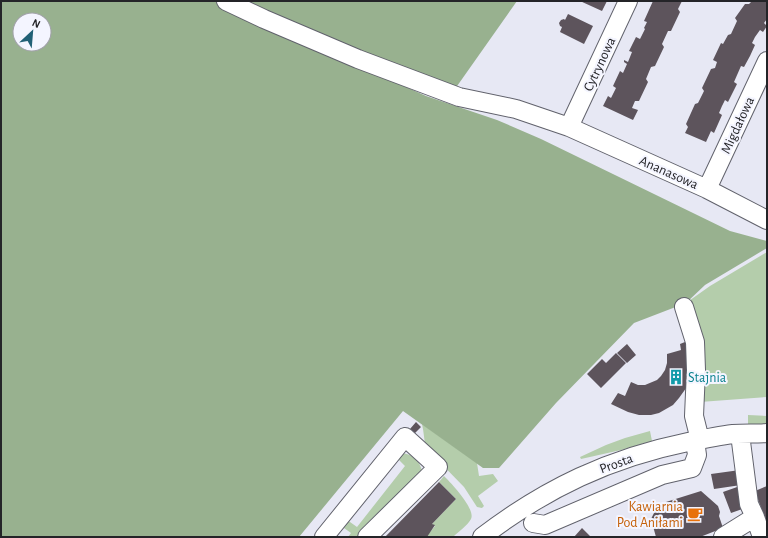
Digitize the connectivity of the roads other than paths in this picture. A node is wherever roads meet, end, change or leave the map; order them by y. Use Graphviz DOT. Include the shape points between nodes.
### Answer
graph roads {
  1 [pos="226,1"];
  2 [pos="628,1"];
  3 [pos="767,61"];
  4 [pos="569,127"];
  5 [pos="707,189"];
  6 [pos="767,220"];
  7 [pos="684,307"];
  8 [pos="767,433"];
  9 [pos="740,434"];
  10 [pos="697,440"];
  11 [pos="520,510"];
  12 [pos="755,517"];
  13 [pos="534,523"];
  14 [pos="324,537"];
  15 [pos="367,537"];
  16 [pos="482,537"];
  17 [pos="549,537"];
  18 [pos="723,537"];
  19 [pos="762,537"];
  1 -- 4 [label="street, Ananasowa" via="358,59 460,97 516,109"];
  2 -- 4 [label="street, Cytrynowa"];
  3 -- 5 [label="street, Migdałowa"];
  4 -- 5 [label="street, Ananasowa"];
  5 -- 6 [label="street, Ananasowa"];
  7 -- 10 [label="street" via="695,342 694,416"];
  8 -- 9 [label="street, Prosta"];
  9 -- 10 [label="street, Prosta"];
  9 -- 12 [label="street" via="747,493"];
  10 -- 11 [label="street, Prosta" via="668,446 605,466 552,490"];
  10 -- 13 [label="street" via="697,455 692,468 662,475 545,525"];
  11 -- 13 [label="street"];
  11 -- 16 [label="street, Prosta"];
  12 -- 18 [label="street"];
  12 -- 19 [label="street"];
  13 -- 17 [label="street"];
  14 -- 15 [label="street" via="405,437 438,466"];
}
